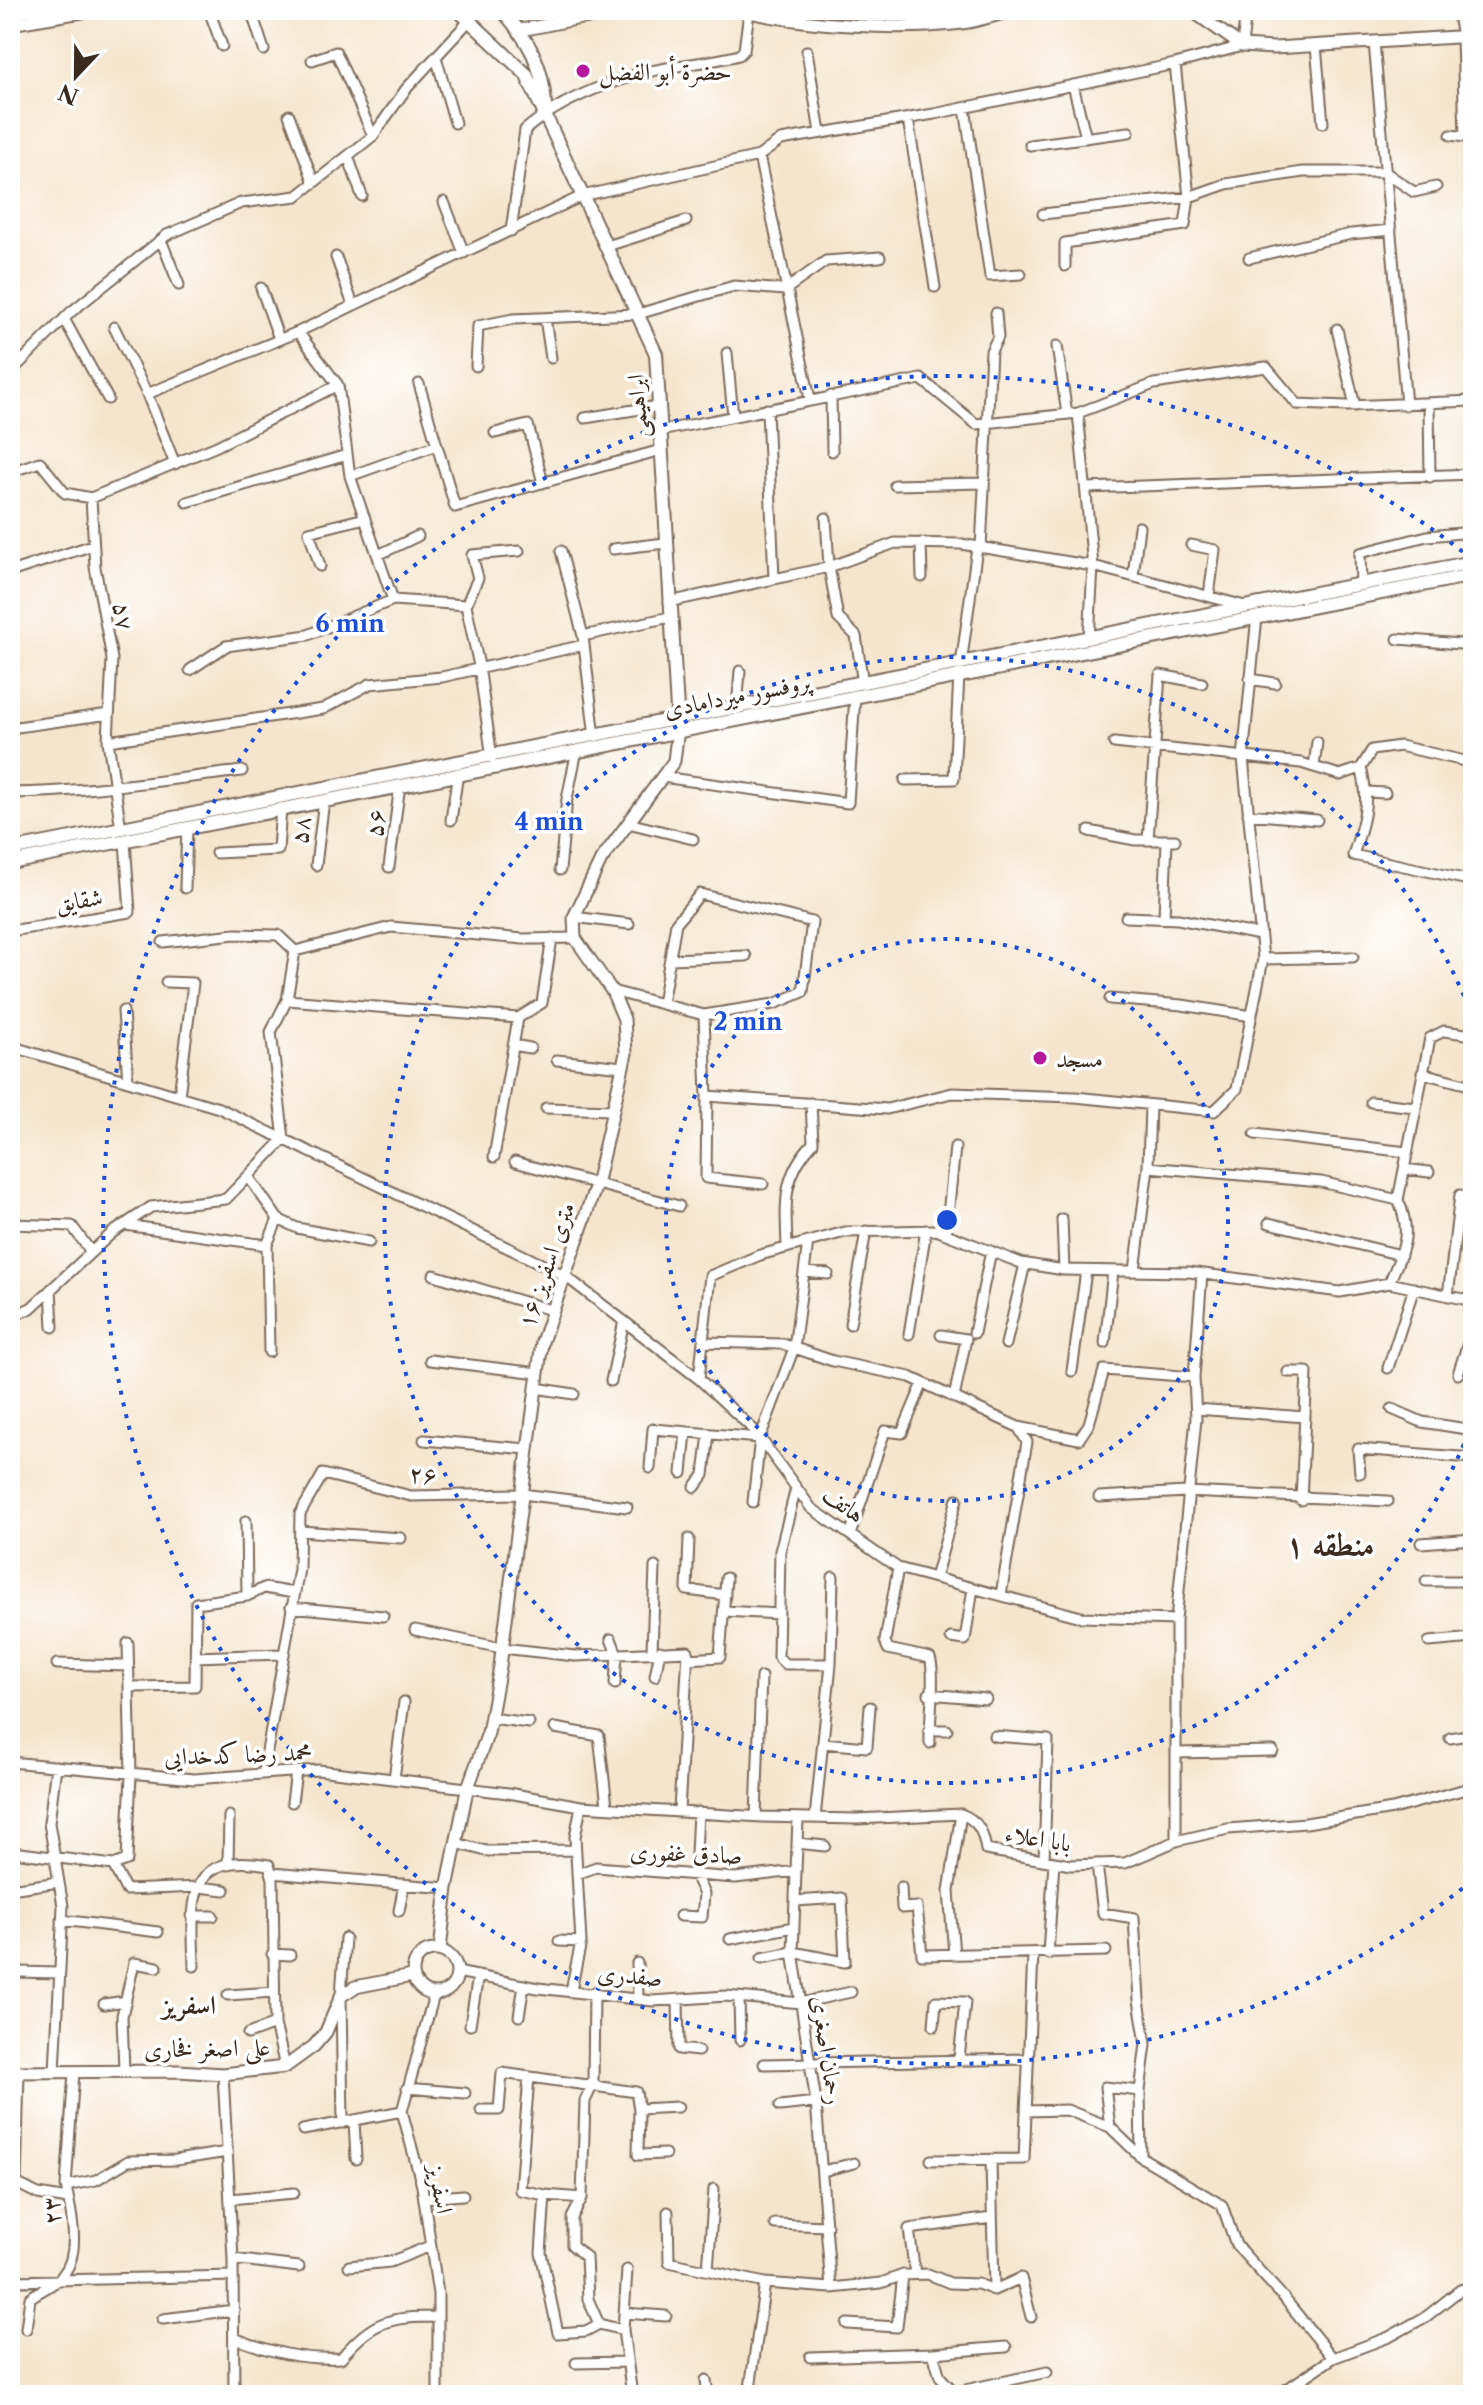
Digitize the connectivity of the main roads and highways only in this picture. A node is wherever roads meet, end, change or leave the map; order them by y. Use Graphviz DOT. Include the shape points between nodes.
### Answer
graph roads {
  1 [pos="502,10"];
  2 [pos="462,14"];
  3 [pos="546,112"];
  4 [pos="1473,562"];
  5 [pos="1473,575"];
  6 [pos="1252,612"];
  7 [pos="859,689"];
  8 [pos="677,725"];
  9 [pos="123,835"];
  10 [pos="10,850"];
  11 [pos="10,863"];
  1 -- 3 [label="main road" via="521,30 540,65"];
  2 -- 3 [label="main road" via="522,69"];
  3 -- 8 [label="main road, ابراهیمی" via="656,354"];
  4 -- 6 [label="main road, پروفسور میردامادی"];
  5 -- 6 [label="main road, پروفسور میردامادی"];
  6 -- 7 [label="main road, پروفسور میردامادی"];
  7 -- 8 [label="main road, پروفسور میردامادی"];
  7 -- 8 [label="main road, پروفسور میردامادی" via="737,709"];
  8 -- 9 [label="main road, پروفسور میردامادی" via="595,737"];
  8 -- 9 [label="main road, پروفسور میردامادی" via="577,750"];
  9 -- 10 [label="main road, پروفسور میردامادی"];
  9 -- 11 [label="main road, پروفسور میردامادی"];
}
